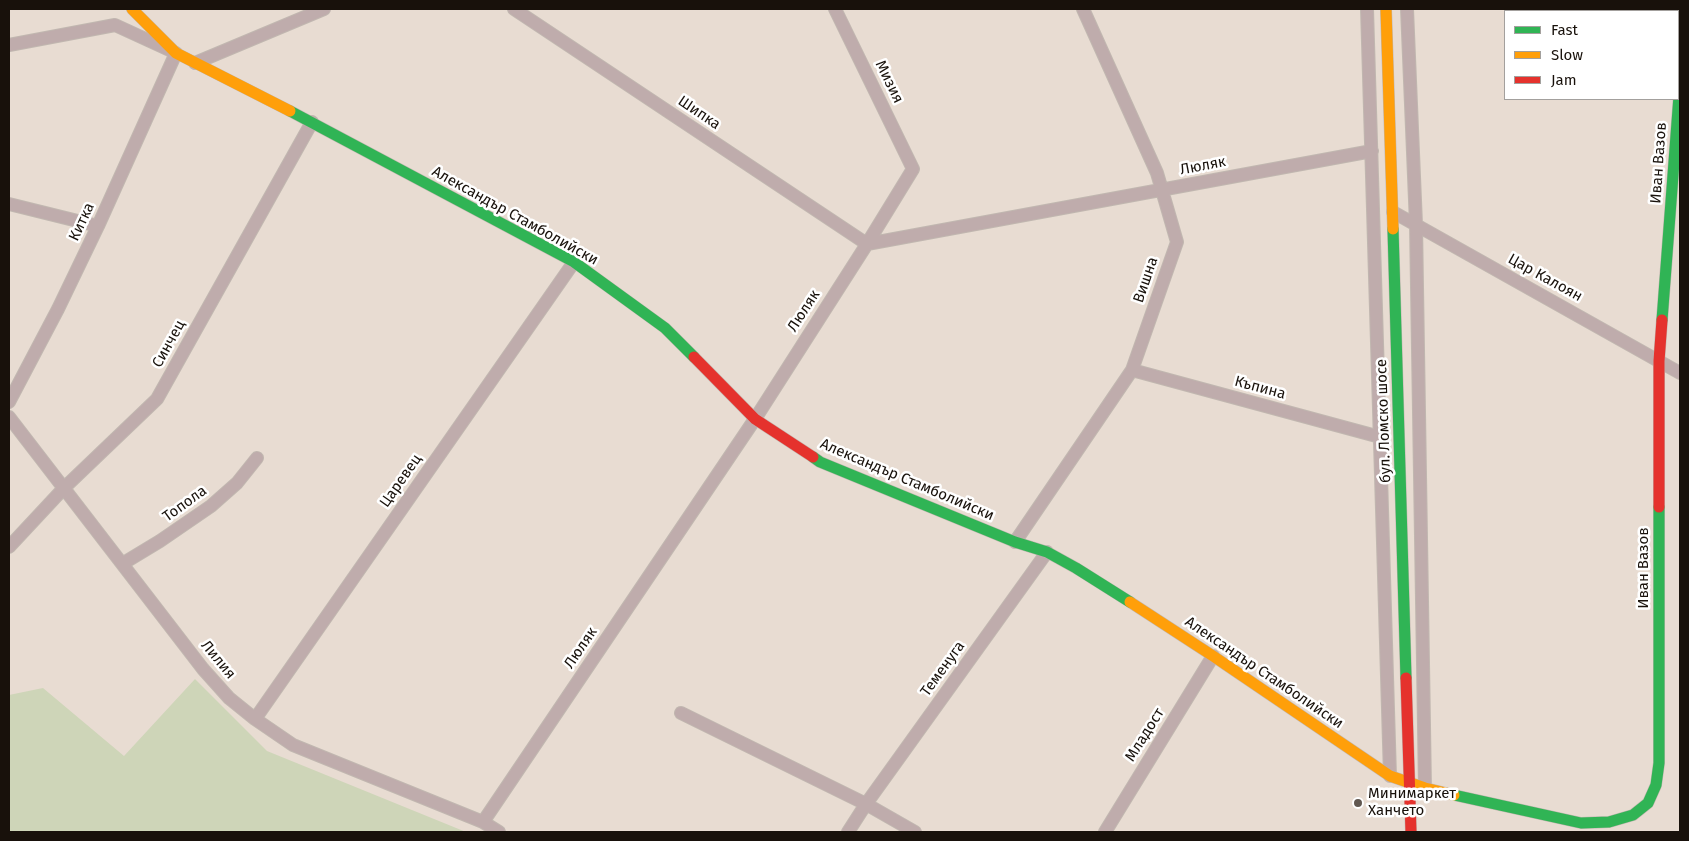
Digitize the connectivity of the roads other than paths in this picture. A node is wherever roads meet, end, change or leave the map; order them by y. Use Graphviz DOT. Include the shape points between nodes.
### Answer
graph roads {
  1 [pos="132,9"];
  2 [pos="324,9"];
  3 [pos="514,9"];
  4 [pos="835,9"];
  5 [pos="1083,9"];
  6 [pos="1367,9"];
  7 [pos="1386,9"];
  8 [pos="1407,9"];
  9 [pos="9,45"];
  10 [pos="176,53"];
  11 [pos="195,63"];
  12 [pos="1680,83"];
  13 [pos="1679,96"];
  14 [pos="1679,100"];
  15 [pos="312,122"];
  16 [pos="1372,151"];
  17 [pos="1162,191"];
  18 [pos="9,204"];
  19 [pos="1393,212"];
  20 [pos="1416,224"];
  21 [pos="98,226"];
  22 [pos="1374,239"];
  23 [pos="1394,239"];
  24 [pos="867,244"];
  25 [pos="574,262"];
  26 [pos="1659,361"];
  27 [pos="1132,370"];
  28 [pos="1680,373"];
  29 [pos="9,402"];
  30 [pos="9,417"];
  31 [pos="755,420"];
  32 [pos="1380,437"];
  33 [pos="257,458"];
  34 [pos="64,488"];
  35 [pos="1015,542"];
  36 [pos="9,546"];
  37 [pos="1047,552"];
  38 [pos="122,564"];
  39 [pos="1214,656"];
  40 [pos="681,714"];
  41 [pos="255,719"];
  42 [pos="1390,776"];
  43 [pos="1409,783"];
  44 [pos="1425,788"];
  45 [pos="866,804"];
  46 [pos="483,822"];
  47 [pos="499,832"];
  48 [pos="848,832"];
  49 [pos="915,832"];
  50 [pos="1104,832"];
  51 [pos="1411,832"];
  1 -- 10 [label="street, Александър Стамболийски"];
  2 -- 11 [label="street"];
  3 -- 24 [label="street, Шипка"];
  4 -- 24 [label="street, Мизия" via="913,169"];
  5 -- 17 [label="street, Вишна" via="1157,173"];
  6 -- 16 [label="street"];
  7 -- 19 [label="street, бул. Ломско шосе"];
  8 -- 20 [label="street"];
  9 -- 10 [label="street" via="115,25"];
  10 -- 11 [label="street, Александър Стамболийски"];
  10 -- 21 [label="street, Китка"];
  11 -- 15 [label="street, Александър Стамболийски"];
  12 -- 13 [label="street, Иван Вазов"];
  14 -- 26 [label="street, Иван Вазов"];
  15 -- 25 [label="street, Александър Стамболийски"];
  15 -- 34 [label="street, Синчец" via="157,399"];
  16 -- 17 [label="street, Люляк"];
  16 -- 22 [label="street"];
  17 -- 24 [label="street, Люляк"];
  17 -- 27 [label="street, Вишна" via="1177,242"];
  18 -- 21 [label="street"];
  19 -- 20 [label="street, Цар Калоян"];
  19 -- 23 [label="street, бул. Ломско шосе"];
  20 -- 26 [label="street, Цар Калоян"];
  20 -- 44 [label="street"];
  21 -- 29 [label="street, Китка"];
  22 -- 23 [label="street"];
  22 -- 32 [label="street"];
  23 -- 43 [label="street, бул. Ломско шосе"];
  24 -- 31 [label="street, Люляк"];
  25 -- 31 [label="street, Александър Стамболийски" via="665,328"];
  25 -- 41 [label="street, Царевец"];
  26 -- 28 [label="street, Цар Калоян"];
  26 -- 44 [label="street, Иван Вазов" via="1659,763 1656,785 1648,803 1633,815 1617,820 1581,823"];
  27 -- 32 [label="street, Къпина"];
  27 -- 35 [label="street, Вишна"];
  30 -- 34 [label="street, Лилия"];
  31 -- 35 [label="street, Александър Стамболийски" via="820,462"];
  31 -- 46 [label="street, Люляк"];
  32 -- 42 [label="street"];
  33 -- 38 [label="street, Топола" via="212,506"];
  34 -- 36 [label="street, Синчец"];
  34 -- 38 [label="street, Лилия"];
  35 -- 37 [label="street, Александър Стамболийски"];
  37 -- 39 [label="street, Александър Стамболийски"];
  37 -- 45 [label="street, Теменуга"];
  38 -- 41 [label="street, Лилия" via="203,670 229,698"];
  39 -- 42 [label="street, Александър Стамболийски"];
  39 -- 50 [label="street, Младост"];
  40 -- 45 [label="street"];
  41 -- 46 [label="street, Лилия" via="307,752"];
  42 -- 43 [label="street, Александър Стамболийски"];
  43 -- 44 [label="street, Иван Вазов"];
  43 -- 51 [label="street, бул. Ломско шосе"];
  45 -- 48 [label="street, Теменуга"];
  45 -- 49 [label="street"];
  46 -- 47 [label="street, Лилия"];
}
